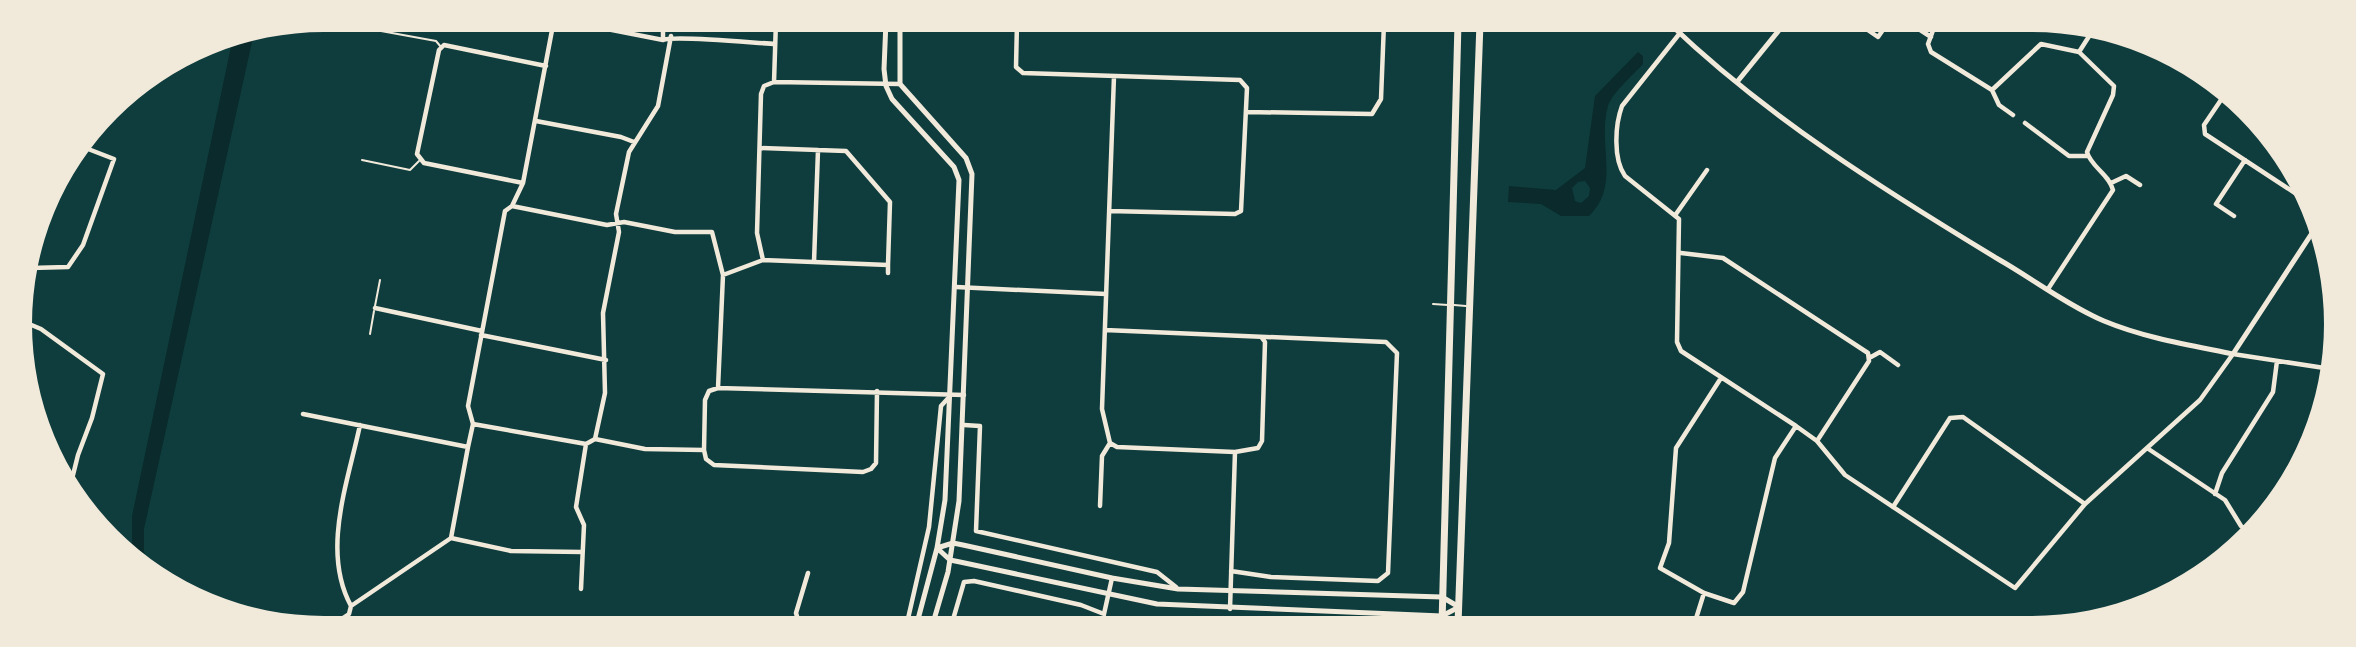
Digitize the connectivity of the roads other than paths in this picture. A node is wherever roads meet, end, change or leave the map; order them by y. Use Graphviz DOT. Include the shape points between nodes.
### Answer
graph roads {
  1 [pos="381,32"];
  2 [pos="550,32"];
  3 [pos="622,32"];
  4 [pos="663,32"];
  5 [pos="776,32"];
  6 [pos="886,32"];
  7 [pos="900,32"];
  8 [pos="1017,32"];
  9 [pos="1384,32"];
  10 [pos="1458,32"];
  11 [pos="1480,32"];
  12 [pos="1778,32"];
  13 [pos="1923,32"];
  14 [pos="1933,32"];
  15 [pos="1680,33"];
  16 [pos="671,36"];
  17 [pos="1931,37"];
  18 [pos="2089,37"];
  19 [pos="663,40"];
  20 [pos="775,44"];
  21 [pos="442,48"];
  22 [pos="2079,52"];
  23 [pos="545,66"];
  24 [pos="1115,76"];
  25 [pos="774,82"];
  26 [pos="1737,82"];
  27 [pos="900,85"];
  28 [pos="886,86"];
  29 [pos="1992,90"];
  30 [pos="2221,100"];
  31 [pos="1247,111"];
  32 [pos="2013,115"];
  33 [pos="536,121"];
  34 [pos="2025,123"];
  35 [pos="634,142"];
  36 [pos="760,148"];
  37 [pos="89,149"];
  38 [pos="818,150"];
  39 [pos="2087,156"];
  40 [pos="362,160"];
  41 [pos="420,160"];
  42 [pos="2245,160"];
  43 [pos="1707,170"];
  44 [pos="523,183"];
  45 [pos="2111,183"];
  46 [pos="2140,186"];
  47 [pos="2293,191"];
  48 [pos="512,206"];
  49 [pos="1110,211"];
  50 [pos="1676,214"];
  51 [pos="2234,216"];
  52 [pos="617,223"];
  53 [pos="2311,235"];
  54 [pos="1681,253"];
  55 [pos="763,260"];
  56 [pos="814,262"];
  57 [pos="888,265"];
  58 [pos="37,268"];
  59 [pos="888,273"];
  60 [pos="723,275"];
  61 [pos="380,281"];
  62 [pos="956,287"];
  63 [pos="969,288"];
  64 [pos="2048,289"];
  65 [pos="1106,294"];
  66 [pos="1433,304"];
  67 [pos="1452,305"];
  68 [pos="1471,306"];
  69 [pos="375,308"];
  70 [pos="32,326"];
  71 [pos="1105,330"];
  72 [pos="482,333"];
  73 [pos="370,334"];
  74 [pos="1262,337"];
  75 [pos="2233,354"];
  76 [pos="1871,357"];
  77 [pos="606,360"];
  78 [pos="2277,360"];
  79 [pos="1898,365"];
  80 [pos="2321,367"];
  81 [pos="1721,378"];
  82 [pos="718,388"];
  83 [pos="877,391"];
  84 [pos="951,395"];
  85 [pos="965,395"];
  86 [pos="303,414"];
  87 [pos="473,424"];
  88 [pos="360,425"];
  89 [pos="964,425"];
  90 [pos="1796,426"];
  91 [pos="595,439"];
  92 [pos="1817,441"];
  93 [pos="1110,443"];
  94 [pos="586,444"];
  95 [pos="468,447"];
  96 [pos="2147,448"];
  97 [pos="704,450"];
  98 [pos="1235,453"];
  99 [pos="73,474"];
  100 [pos="2215,494"];
  101 [pos="2085,504"];
  102 [pos="1100,506"];
  103 [pos="1893,507"];
  104 [pos="2242,527"];
  105 [pos="451,538"];
  106 [pos="953,543"];
  107 [pos="937,548"];
  108 [pos="582,552"];
  109 [pos="950,560"];
  110 [pos="1231,571"];
  111 [pos="808,573"];
  112 [pos="1112,578"];
  113 [pos="581,589"];
  114 [pos="1178,589"];
  115 [pos="1230,591"];
  116 [pos="1704,593"];
  117 [pos="1108,594"];
  118 [pos="1442,597"];
  119 [pos="351,606"];
  120 [pos="1458,607"];
  121 [pos="1230,609"];
  122 [pos="1104,614"];
  123 [pos="346,616"];
  124 [pos="797,616"];
  125 [pos="909,616"];
  126 [pos="919,616"];
  127 [pos="935,616"];
  128 [pos="954,616"];
  129 [pos="1365,616"];
  130 [pos="1442,616"];
  131 [pos="1447,616"];
  132 [pos="1458,616"];
  133 [pos="1697,616"];
  1 -- 21 [label="lane" via="436,41"];
  2 -- 23 [label="street"];
  3 -- 19 [label="street"];
  4 -- 19 [label="street"];
  5 -- 20 [label="street"];
  6 -- 28 [label="street"];
  7 -- 27 [label="street"];
  8 -- 24 [label="street" via="1018,71"];
  9 -- 31 [label="street" via="1381,99 1373,114"];
  10 -- 67 [label="main road"];
  11 -- 68 [label="main road"];
  12 -- 26 [label="street"];
  13 -- 17 [label="street"];
  14 -- 17 [label="street"];
  15 -- 26 [label="street"];
  15 -- 50 [label="street" via="1622,106 1618,118 1619,167"];
  16 -- 19 [label="street"];
  16 -- 20 [label="street"];
  16 -- 35 [label="street" via="658,106"];
  17 -- 29 [label="street" via="1931,52"];
  18 -- 22 [label="street"];
  20 -- 25 [label="street"];
  21 -- 23 [label="street"];
  21 -- 41 [label="street" via="417,154"];
  22 -- 29 [label="street" via="2041,44"];
  22 -- 39 [label="street" via="2114,86"];
  23 -- 33 [label="street"];
  24 -- 31 [label="street" via="1240,80 1247,88"];
  24 -- 49 [label="street"];
  25 -- 28 [label="street"];
  25 -- 36 [label="street" via="764,86 761,94"];
  26 -- 64 [label="street" via="1815,142"];
  27 -- 28 [label="street"];
  27 -- 63 [label="street" via="966,158 972,174"];
  28 -- 62 [label="street" via="892,99 954,167 959,180"];
  29 -- 32 [label="street" via="1999,106"];
  30 -- 42 [label="street" via="2204,125 2205,134"];
  31 -- 49 [label="street" via="1241,211"];
  33 -- 35 [label="street"];
  33 -- 44 [label="street"];
  34 -- 39 [label="street" via="2069,156"];
  35 -- 52 [label="street"];
  36 -- 38 [label="street"];
  36 -- 55 [label="street" via="757,233"];
  37 -- 58 [label="street" via="114,159 83,245 68,267"];
  38 -- 56 [label="street"];
  38 -- 57 [label="street" via="846,151 890,202"];
  39 -- 45 [label="street"];
  40 -- 41 [label="lane" via="410,170"];
  41 -- 44 [label="street"];
  42 -- 47 [label="street"];
  42 -- 51 [label="street" via="2216,204"];
  43 -- 50 [label="street"];
  44 -- 48 [label="street"];
  45 -- 46 [label="street" via="2126,177"];
  45 -- 64 [label="street" via="2113,190"];
  48 -- 52 [label="street" via="607,225"];
  48 -- 72 [label="street" via="505,211"];
  49 -- 65 [label="street"];
  50 -- 54 [label="street" via="1681,225"];
  52 -- 60 [label="street" via="712,232"];
  52 -- 77 [label="street" via="603,313"];
  53 -- 75 [label="street"];
  54 -- 76 [label="street" via="1723,258"];
  54 -- 81 [label="street" via="1677,342 1681,351"];
  55 -- 56 [label="street"];
  55 -- 60 [label="street"];
  56 -- 57 [label="street"];
  57 -- 59 [label="street"];
  60 -- 82 [label="street"];
  61 -- 69 [label="lane"];
  62 -- 63 [label="street"];
  62 -- 84 [label="street"];
  63 -- 65 [label="street"];
  63 -- 85 [label="street"];
  64 -- 75 [label="street" via="2101,320 2132,331"];
  65 -- 71 [label="street"];
  66 -- 67 [label="lane"];
  67 -- 68 [label="lane"];
  67 -- 118 [label="main road"];
  68 -- 120 [label="main road"];
  69 -- 72 [label="street"];
  69 -- 73 [label="lane"];
  70 -- 99 [label="street" via="103,374"];
  71 -- 74 [label="street"];
  71 -- 93 [label="street" via="1102,409"];
  72 -- 77 [label="street"];
  72 -- 87 [label="street" via="468,406"];
  74 -- 98 [label="street" via="1262,441 1258,448"];
  74 -- 110 [label="street" via="1386,342 1397,353 1390,565 1378,581"];
  75 -- 78 [label="street"];
  75 -- 96 [label="street" via="2200,400"];
  76 -- 79 [label="street" via="1880,352"];
  76 -- 92 [label="street"];
  77 -- 91 [label="street" via="605,393"];
  78 -- 80 [label="street"];
  78 -- 100 [label="street" via="2273,392 2222,473"];
  81 -- 90 [label="street"];
  81 -- 116 [label="street" via="1676,449 1669,543 1660,568"];
  82 -- 83 [label="street"];
  82 -- 97 [label="street" via="709,391 705,401"];
  83 -- 84 [label="street"];
  83 -- 97 [label="street" via="876,463 871,470 714,465"];
  84 -- 85 [label="street"];
  84 -- 107 [label="street" via="945,500"];
  84 -- 125 [label="street" via="941,406 929,527"];
  85 -- 89 [label="street"];
  86 -- 88 [label="street"];
  87 -- 94 [label="street"];
  87 -- 95 [label="street"];
  88 -- 95 [label="street"];
  88 -- 119 [label="street" via="336,548"];
  89 -- 106 [label="street"];
  89 -- 114 [label="street" via="980,426 976,531 1157,572"];
  90 -- 92 [label="street"];
  90 -- 116 [label="street" via="1775,458 1740,599 1727,603"];
  91 -- 94 [label="street"];
  91 -- 97 [label="street" via="645,449"];
  92 -- 103 [label="street" via="1845,475"];
  93 -- 98 [label="street"];
  93 -- 102 [label="street" via="1102,456"];
  94 -- 108 [label="street" via="576,507 584,525"];
  95 -- 105 [label="street"];
  96 -- 100 [label="street"];
  96 -- 101 [label="street"];
  98 -- 110 [label="street"];
  100 -- 104 [label="street" via="2225,500"];
  101 -- 103 [label="street" via="2015,588"];
  101 -- 103 [label="street" via="1963,417 1950,418"];
  105 -- 108 [label="street" via="510,551"];
  105 -- 119 [label="street"];
  106 -- 107 [label="street"];
  106 -- 109 [label="street"];
  106 -- 112 [label="street"];
  107 -- 109 [label="street"];
  107 -- 126 [label="street"];
  108 -- 113 [label="street"];
  109 -- 117 [label="street"];
  109 -- 127 [label="street"];
  110 -- 115 [label="street"];
  111 -- 124 [label="street"];
  112 -- 114 [label="street"];
  112 -- 117 [label="street"];
  114 -- 115 [label="street"];
  115 -- 118 [label="street"];
  115 -- 121 [label="street"];
  116 -- 133 [label="street"];
  117 -- 121 [label="street" via="1157,604"];
  117 -- 122 [label="street"];
  118 -- 120 [label="street"];
  118 -- 130 [label="main road"];
  119 -- 123 [label="street"];
  120 -- 131 [label="street"];
  120 -- 132 [label="main road"];
  121 -- 129 [label="street"];
  122 -- 128 [label="street" via="964,582"];
}
